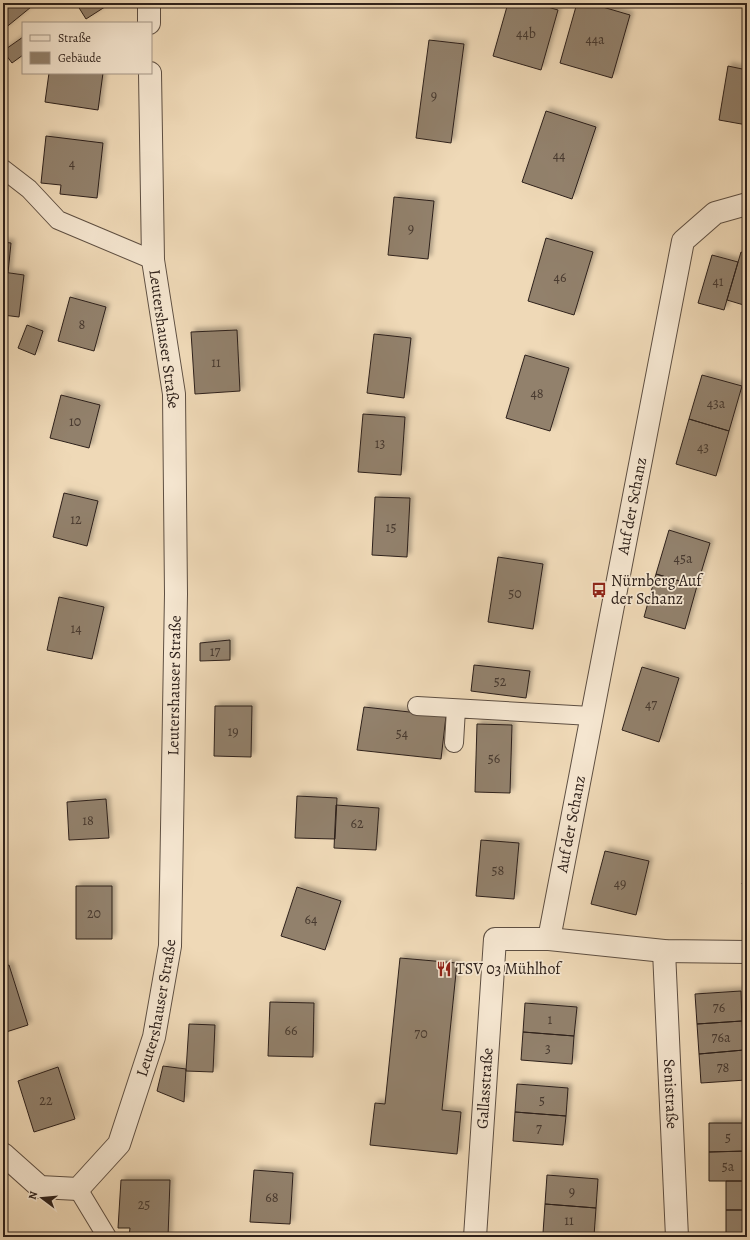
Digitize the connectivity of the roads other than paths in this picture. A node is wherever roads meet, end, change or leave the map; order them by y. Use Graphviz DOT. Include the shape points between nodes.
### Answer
graph roads {
  1 [pos="149,3"];
  2 [pos="150,22"];
  3 [pos="150,74"];
  4 [pos="3,169"];
  5 [pos="747,204"];
  6 [pos="153,260"];
  7 [pos="417,706"];
  8 [pos="456,709"];
  9 [pos="591,716"];
  10 [pos="454,743"];
  11 [pos="549,939"];
  12 [pos="664,951"];
  13 [pos="747,952"];
  14 [pos="3,1154"];
  15 [pos="78,1189"];
  16 [pos="107,1237"];
  17 [pos="475,1237"];
  18 [pos="677,1237"];
  1 -- 2 [label="street"];
  3 -- 6 [label="street, Leutershauser Straße"];
  4 -- 6 [label="lane" via="29,189 58,220"];
  5 -- 9 [label="street, Auf der Schanz" via="715,213 683,241"];
  6 -- 15 [label="street, Leutershauser Straße" via="174,394 176,594 170,946 154,1038 119,1144"];
  7 -- 8 [label="lane"];
  8 -- 9 [label="lane"];
  8 -- 10 [label="lane"];
  9 -- 11 [label="street, Auf der Schanz"];
  11 -- 12 [label="street"];
  11 -- 17 [label="street, Gallasstraße" via="494,939"];
  12 -- 13 [label="street"];
  12 -- 18 [label="street, Senistraße"];
  14 -- 15 [label="street" via="40,1187"];
  15 -- 16 [label="lane"];
}
